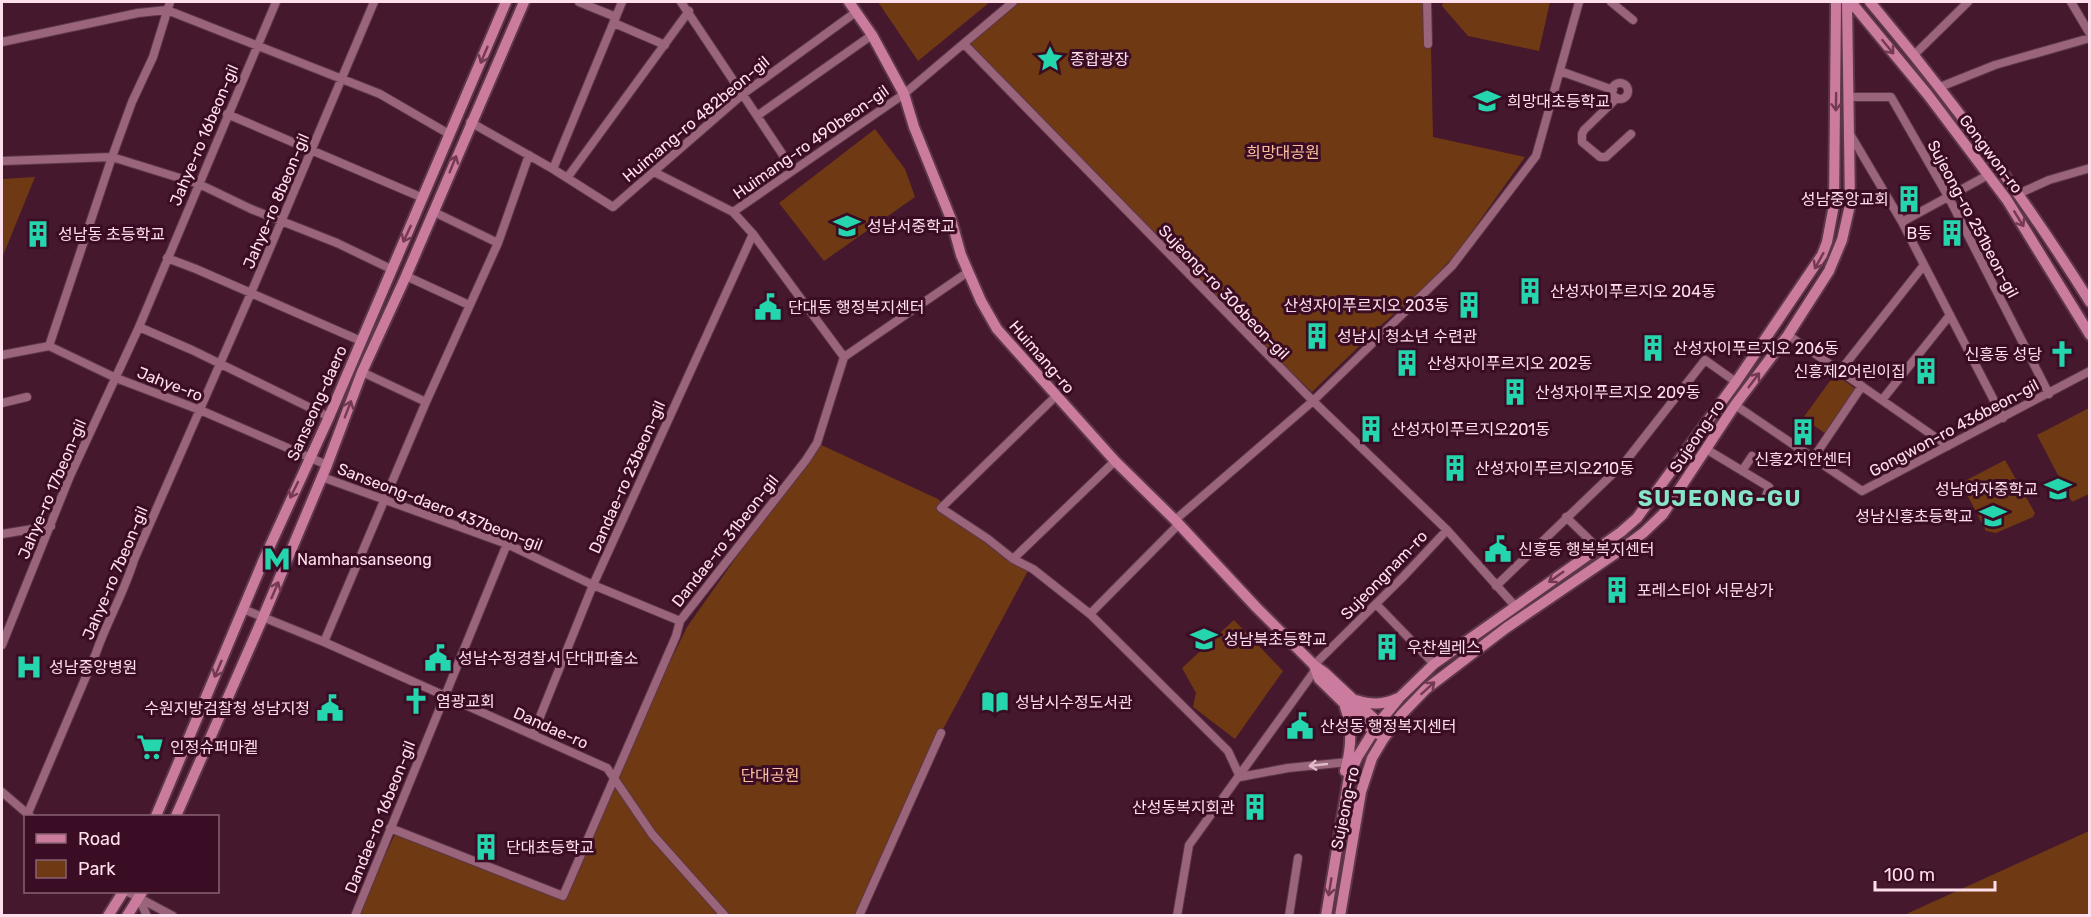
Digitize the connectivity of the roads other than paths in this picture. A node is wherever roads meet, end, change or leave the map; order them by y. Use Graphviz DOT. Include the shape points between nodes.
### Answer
graph roads {
  1 [pos="276,2"];
  2 [pos="374,2"];
  3 [pos="506,2"];
  4 [pos="524,2"];
  5 [pos="579,2"];
  6 [pos="622,2"];
  7 [pos="681,2"];
  8 [pos="849,2"];
  9 [pos="1013,2"];
  10 [pos="1427,2"];
  11 [pos="1579,2"];
  12 [pos="1611,2"];
  13 [pos="1836,2"];
  14 [pos="1849,2"];
  15 [pos="1870,2"];
  16 [pos="1968,2"];
  17 [pos="2071,2"];
  18 [pos="593,4"];
  19 [pos="169,6"];
  20 [pos="688,11"];
  21 [pos="856,12"];
  22 [pos="615,20"];
  23 [pos="1633,20"];
  24 [pos="872,35"];
  25 [pos="2090,36"];
  26 [pos="2,42"];
  27 [pos="258,44"];
  28 [pos="964,44"];
  29 [pos="1428,44"];
  30 [pos="665,45"];
  31 [pos="1914,55"];
  32 [pos="1560,71"];
  33 [pos="341,79"];
  34 [pos="1940,87"];
  35 [pos="1613,90"];
  36 [pos="743,94"];
  37 [pos="904,94"];
  38 [pos="1848,97"];
  39 [pos="1617,98"];
  40 [pos="227,114"];
  41 [pos="757,116"];
  42 [pos="470,122"];
  43 [pos="1850,133"];
  44 [pos="449,134"];
  45 [pos="1631,134"];
  46 [pos="312,151"];
  47 [pos="529,155"];
  48 [pos="112,157"];
  49 [pos="2,161"];
  50 [pos="2090,168"];
  51 [pos="553,169"];
  52 [pos="793,170"];
  53 [pos="654,172"];
  54 [pos="1988,174"];
  55 [pos="567,177"];
  56 [pos="199,183"];
  57 [pos="2018,194"];
  58 [pos="423,198"];
  59 [pos="1949,198"];
  60 [pos="434,212"];
  61 [pos="733,212"];
  62 [pos="282,220"];
  63 [pos="1902,222"];
  64 [pos="753,234"];
  65 [pos="498,243"];
  66 [pos="167,258"];
  67 [pos="1924,266"];
  68 [pos="391,269"];
  69 [pos="968,272"];
  70 [pos="406,276"];
  71 [pos="251,293"];
  72 [pos="2089,301"];
  73 [pos="470,305"];
  74 [pos="2074,308"];
  75 [pos="1950,315"];
  76 [pos="139,327"];
  77 [pos="1788,335"];
  78 [pos="2090,335"];
  79 [pos="361,341"];
  80 [pos="49,346"];
  81 [pos="2,355"];
  82 [pos="844,357"];
  83 [pos="220,363"];
  84 [pos="1840,371"];
  85 [pos="362,372"];
  86 [pos="2090,372"];
  87 [pos="116,378"];
  88 [pos="1736,382"];
  89 [pos="1862,386"];
  90 [pos="2049,394"];
  91 [pos="1056,396"];
  92 [pos="27,397"];
  93 [pos="1882,400"];
  94 [pos="1313,401"];
  95 [pos="426,402"];
  96 [pos="2,403"];
  97 [pos="1735,405"];
  98 [pos="200,410"];
  99 [pos="328,417"];
  100 [pos="2003,418"];
  101 [pos="1948,446"];
  102 [pos="1706,449"];
  103 [pos="1752,456"];
  104 [pos="309,457"];
  105 [pos="1814,457"];
  106 [pos="1114,461"];
  107 [pos="327,465"];
  108 [pos="1742,471"];
  109 [pos="322,477"];
  110 [pos="1765,499"];
  111 [pos="385,501"];
  112 [pos="1566,517"];
  113 [pos="1637,518"];
  114 [pos="1177,522"];
  115 [pos="51,525"];
  116 [pos="1447,530"];
  117 [pos="1646,530"];
  118 [pos="2,534"];
  119 [pos="507,544"];
  120 [pos="1598,548"];
  121 [pos="1013,559"];
  122 [pos="593,585"];
  123 [pos="1496,586"];
  124 [pos="1376,604"];
  125 [pos="1515,606"];
  126 [pos="243,609"];
  127 [pos="1090,614"];
  128 [pos="263,617"];
  129 [pos="680,621"];
  130 [pos="324,642"];
  131 [pos="2,645"];
  132 [pos="1434,664"];
  133 [pos="1315,667"];
  134 [pos="444,695"];
  135 [pos="1399,698"];
  136 [pos="1348,702"];
  137 [pos="1376,728"];
  138 [pos="941,733"];
  139 [pos="533,734"];
  140 [pos="1387,734"];
  141 [pos="1348,762"];
  142 [pos="614,777"];
  143 [pos="1240,777"];
  144 [pos="2,792"];
  145 [pos="1346,797"];
  146 [pos="30,815"];
  147 [pos="156,815"];
  148 [pos="176,815"];
  149 [pos="390,828"];
  150 [pos="1298,858"];
  151 [pos="122,893"];
  152 [pos="140,895"];
  153 [pos="108,915"];
  154 [pos="127,915"];
  155 [pos="147,915"];
  156 [pos="173,915"];
  157 [pos="355,915"];
  158 [pos="725,915"];
  159 [pos="859,915"];
  160 [pos="1177,915"];
  161 [pos="1289,915"];
  162 [pos="1326,915"];
  163 [pos="1340,915"];
  1 -- 27 [label="street, Jahye-ro 16beon-gil"];
  2 -- 33 [label="street, Jahye-ro 8beon-gil"];
  3 -- 44 [label="main road, Sanseong-daero, one-way"];
  4 -- 42 [label="main road, Sanseong-daero"];
  5 -- 18 [label="street"];
  6 -- 22 [label="street"];
  7 -- 20 [label="street"];
  8 -- 21 [label="main road, Huimang-ro"];
  9 -- 28 [label="street, Huimang-ro 490beon-gil"];
  10 -- 29 [label="street"];
  11 -- 32 [label="street"];
  12 -- 23 [label="street"];
  13 -- 88 [label="main road, Sujeong-ro, one-way" via="1834,205 1827,242 1816,267"];
  14 -- 38 [label="main road, Sujeong-ro"];
  14 -- 54 [label="main road, Gongwon-ro, one-way"];
  15 -- 31 [label="main road, Gongwon-ro"];
  16 -- 31 [label="street"];
  17 -- 25 [label="street"];
  18 -- 22 [label="street"];
  19 -- 26 [label="street"];
  19 -- 27 [label="street"];
  19 -- 48 [label="street" via="153,57"];
  20 -- 30 [label="street"];
  20 -- 36 [label="street"];
  21 -- 24 [label="main road, Huimang-ro"];
  21 -- 36 [label="street, Huimang-ro 482beon-gil"];
  22 -- 30 [label="street"];
  22 -- 51 [label="street"];
  24 -- 37 [label="main road, Huimang-ro"];
  24 -- 41 [label="street"];
  25 -- 34 [label="street" via="1995,65"];
  27 -- 33 [label="street"];
  27 -- 40 [label="street, Jahye-ro 16beon-gil"];
  28 -- 37 [label="street, Huimang-ro 490beon-gil"];
  28 -- 94 [label="street, Sujeong-ro 306beon-gil"];
  30 -- 55 [label="street"];
  31 -- 34 [label="main road, Gongwon-ro"];
  32 -- 35 [label="street"];
  32 -- 94 [label="street" via="1536,156 1452,267"];
  33 -- 44 [label="street" via="380,94"];
  33 -- 46 [label="street, Jahye-ro 8beon-gil"];
  34 -- 57 [label="main road, Gongwon-ro"];
  35 -- 39 [label="street"];
  35 -- 39 [label="street" via="1618,84 1627,87 1626,97"];
  36 -- 41 [label="street"];
  36 -- 53 [label="street, Huimang-ro 482beon-gil"];
  37 -- 52 [label="street, Huimang-ro 490beon-gil"];
  37 -- 69 [label="main road, Huimang-ro"];
  38 -- 43 [label="main road, Sujeong-ro"];
  38 -- 59 [label="street, Sujeong-ro 251beon-gil" via="1891,97"];
  39 -- 45 [label="street" via="1584,130 1582,142 1600,157 1606,157"];
  40 -- 46 [label="street"];
  40 -- 56 [label="street, Jahye-ro 16beon-gil"];
  41 -- 52 [label="street"];
  42 -- 47 [label="street"];
  60 -- 42 [label="main road, Sanseong-daero, one-way"];
  43 -- 63 [label="street"];
  43 -- 77 [label="main road, Sujeong-ro" via="1850,205 1842,240 1829,271"];
  44 -- 58 [label="main road, Sanseong-daero"];
  46 -- 58 [label="street"];
  46 -- 62 [label="street, Jahye-ro 8beon-gil"];
  47 -- 51 [label="street"];
  47 -- 65 [label="street"];
  48 -- 49 [label="street"];
  48 -- 56 [label="street"];
  48 -- 80 [label="street"];
  50 -- 57 [label="street"];
  51 -- 55 [label="street"];
  52 -- 61 [label="street, Huimang-ro 490beon-gil"];
  53 -- 55 [label="street, Huimang-ro 482beon-gil" via="613,207"];
  53 -- 61 [label="street"];
  54 -- 59 [label="street"];
  54 -- 74 [label="main road, Gongwon-ro, one-way"];
  56 -- 62 [label="street" via="225,198"];
  56 -- 66 [label="street, Jahye-ro 16beon-gil"];
  57 -- 72 [label="main road, Gongwon-ro"];
  58 -- 68 [label="main road, Sanseong-daero, one-way"];
  59 -- 63 [label="street"];
  59 -- 90 [label="street, Sujeong-ro 251beon-gil"];
  60 -- 65 [label="street"];
  60 -- 70 [label="main road, Sanseong-daero"];
  61 -- 64 [label="street"];
  62 -- 68 [label="street"];
  62 -- 71 [label="street, Jahye-ro 8beon-gil"];
  63 -- 67 [label="street"];
  64 -- 82 [label="street"];
  64 -- 122 [label="street, Dandae-ro 23beon-gil"];
  65 -- 73 [label="street"];
  66 -- 71 [label="street"];
  66 -- 76 [label="street, Jahye-ro 16beon-gil"];
  67 -- 75 [label="street"];
  67 -- 84 [label="street"];
  68 -- 79 [label="main road, Sanseong-daero"];
  69 -- 82 [label="street"];
  69 -- 91 [label="main road, Huimang-ro" via="997,329"];
  70 -- 73 [label="street"];
  70 -- 85 [label="main road, Sanseong-daero"];
  71 -- 79 [label="street"];
  71 -- 83 [label="street, Jahye-ro 8beon-gil"];
  72 -- 74 [label="main road"];
  73 -- 95 [label="street"];
  74 -- 78 [label="main road, Gongwon-ro"];
  75 -- 93 [label="street"];
  75 -- 100 [label="street"];
  76 -- 83 [label="street"];
  76 -- 87 [label="street, Jahye-ro 16beon-gil"];
  77 -- 84 [label="street"];
  97 -- 77 [label="main road, Sujeong-ro, one-way"];
  79 -- 99 [label="main road, Sanseong-daero"];
  80 -- 81 [label="street"];
  80 -- 87 [label="street, Jahye-ro"];
  82 -- 129 [label="street, Dandae-ro 31beon-gil" via="817,443"];
  83 -- 98 [label="street, Jahye-ro 8beon-gil"];
  83 -- 99 [label="street"];
  84 -- 89 [label="street"];
  85 -- 95 [label="street"];
  107 -- 85 [label="main road, Sanseong-daero, one-way"];
  86 -- 90 [label="street, Gongwon-ro 436beon-gil"];
  87 -- 98 [label="street, Jahye-ro"];
  87 -- 115 [label="street, Jahye-ro 17beon-gil"];
  88 -- 112 [label="street" via="1705,360 1625,462"];
  88 -- 113 [label="main road, Sujeong-ro"];
  89 -- 93 [label="street"];
  89 -- 105 [label="street"];
  90 -- 100 [label="street, Gongwon-ro 436beon-gil"];
  91 -- 106 [label="main road, Huimang-ro"];
  91 -- 121 [label="street" via="941,508"];
  92 -- 96 [label="street"];
  93 -- 101 [label="street"];
  94 -- 114 [label="street"];
  94 -- 116 [label="street, Sujeong-ro 306beon-gil"];
  95 -- 111 [label="street"];
  97 -- 102 [label="main road, Sujeong-ro"];
  97 -- 105 [label="street"];
  98 -- 104 [label="street, Jahye-ro"];
  98 -- 146 [label="street, Jahye-ro 7beon-gil" via="105,628"];
  99 -- 104 [label="main road, Sanseong-daero"];
  100 -- 101 [label="street, Gongwon-ro 436beon-gil"];
  101 -- 105 [label="street, Gongwon-ro 436beon-gil" via="1862,492"];
  102 -- 108 [label="street"];
  102 -- 117 [label="main road, Sujeong-ro" via="1663,514"];
  103 -- 108 [label="street"];
  104 -- 107 [label="street, Jahye-ro"];
  104 -- 126 [label="main road, Sanseong-daero, one-way"];
  106 -- 114 [label="main road, Huimang-ro"];
  106 -- 121 [label="street"];
  107 -- 109 [label="main road, Sanseong-daero"];
  108 -- 110 [label="street" via="1769,487"];
  109 -- 111 [label="street, Sanseong-daero 437beon-gil"];
  128 -- 109 [label="main road, Sanseong-daero, one-way"];
  111 -- 119 [label="street, Sanseong-daero 437beon-gil"];
  111 -- 130 [label="street"];
  112 -- 120 [label="street"];
  112 -- 123 [label="street"];
  113 -- 117 [label="street"];
  113 -- 120 [label="main road, Sujeong-ro"];
  114 -- 127 [label="street"];
  114 -- 133 [label="main road, Huimang-ro"];
  115 -- 118 [label="street"];
  115 -- 131 [label="street, Jahye-ro 17beon-gil"];
  116 -- 123 [label="street, Sujeong-ro 306beon-gil"];
  116 -- 124 [label="street, Sujeongnam-ro"];
  140 -- 117 [label="main road, Sujeong-ro, one-way" via="1435,681"];
  119 -- 122 [label="street, Sanseong-daero 437beon-gil"];
  119 -- 134 [label="street, Dandae-ro 16beon-gil"];
  120 -- 125 [label="main road, Sujeong-ro, one-way"];
  121 -- 127 [label="street" via="1033,569"];
  122 -- 129 [label="street, Sanseong-daero 437beon-gil"];
  122 -- 139 [label="street, Dandae-ro 23beon-gil"];
  123 -- 125 [label="street, Sujeong-ro 306beon-gil"];
  124 -- 132 [label="street"];
  124 -- 133 [label="street, Sujeongnam-ro"];
  125 -- 132 [label="main road, Sujeong-ro"];
  126 -- 128 [label="street, Dandae-ro"];
  126 -- 147 [label="main road, Sanseong-daero, one-way"];
  127 -- 143 [label="street" via="1228,751"];
  128 -- 130 [label="street, Dandae-ro"];
  128 -- 148 [label="main road, Sanseong-daero"];
  129 -- 142 [label="street, Dandae-ro 31beon-gil"];
  130 -- 134 [label="street, Dandae-ro"];
  132 -- 135 [label="main road, Sujeong-ro"];
  133 -- 136 [label="main road, Huimang-ro" via="1324,672"];
  133 -- 143 [label="street, Sujeongnam-ro"];
  134 -- 139 [label="street, Dandae-ro"];
  134 -- 149 [label="street, Dandae-ro 16beon-gil"];
  135 -- 136 [label="main road" via="1386,704"];
  135 -- 137 [label="main road, Sujeong-ro"];
  136 -- 137 [label="main road, Huimang-ro"];
  136 -- 141 [label="main road"];
  137 -- 140 [label="main road, Huimang-ro"];
  137 -- 145 [label="main road, Sujeong-ro" via="1353,765"];
  138 -- 159 [label="street"];
  139 -- 142 [label="street, Dandae-ro" via="607,768"];
  140 -- 163 [label="main road, Sujeong-ro" via="1372,758 1361,792"];
  141 -- 143 [label="street, one-way"];
  141 -- 145 [label="main road" via="1343,778"];
  142 -- 149 [label="street, Dandae-ro 31beon-gil" via="563,896"];
  142 -- 158 [label="street, Dandae-ro" via="652,834"];
  143 -- 160 [label="street, Sujeongnam-ro" via="1189,846"];
  144 -- 146 [label="street"];
  145 -- 162 [label="main road, Sujeong-ro, one-way"];
  149 -- 157 [label="street, Dandae-ro 16beon-gil"];
  150 -- 161 [label="street"];
  151 -- 153 [label="main road"];
  152 -- 154 [label="main road"];
  152 -- 155 [label="street"];
  152 -- 156 [label="street"];
}
